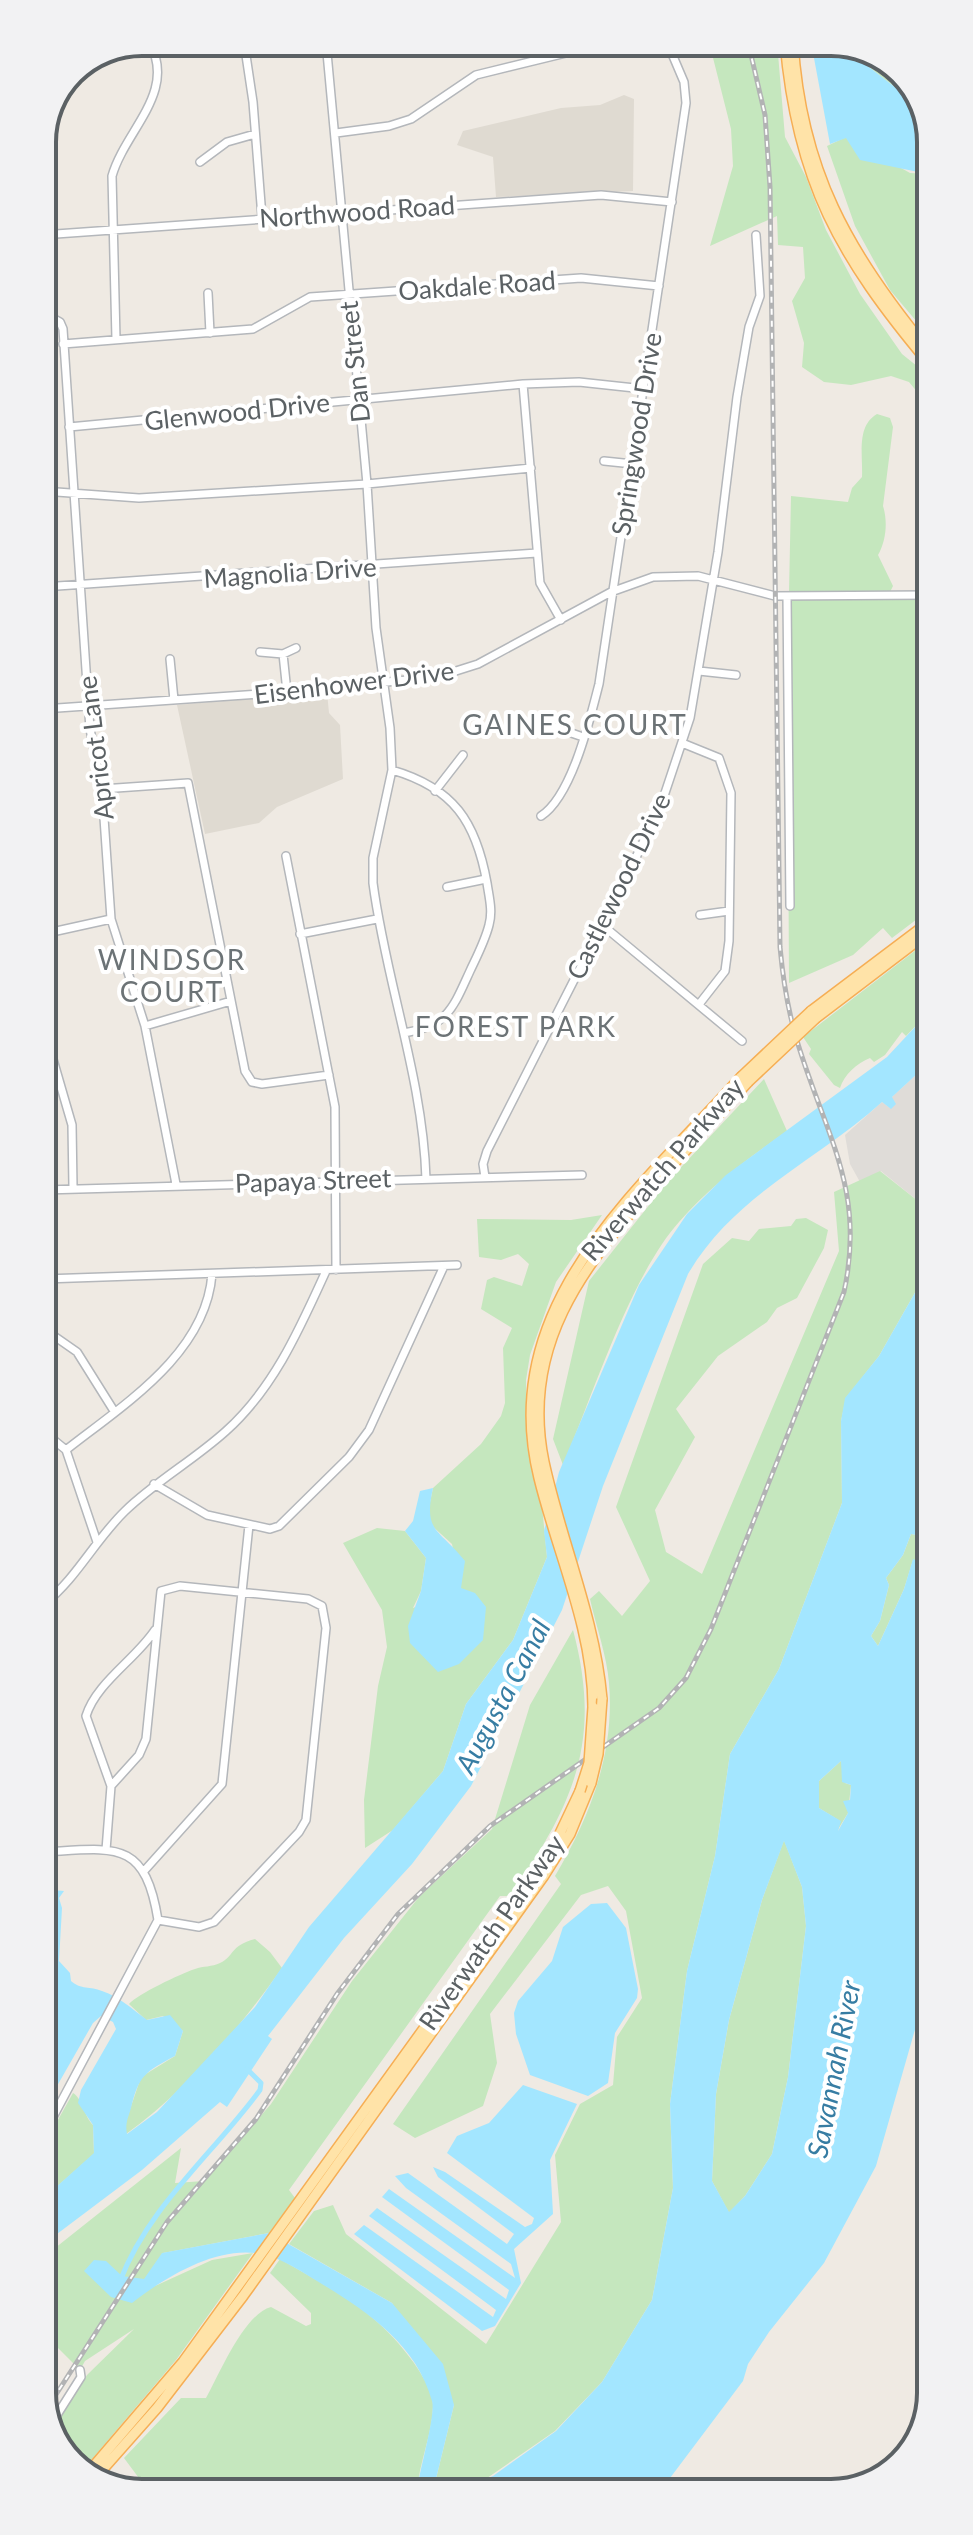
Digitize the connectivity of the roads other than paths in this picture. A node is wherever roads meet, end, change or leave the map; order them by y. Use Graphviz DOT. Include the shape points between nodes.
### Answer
graph roads {
  1 [pos="155,56"];
  2 [pos="246,56"];
  3 [pos="328,56"];
  4 [pos="554,56"];
  5 [pos="673,56"];
  6 [pos="787,56"];
  7 [pos="795,56"];
  8 [pos="336,133"];
  9 [pos="255,134"];
  10 [pos="200,162"];
  11 [pos="672,202"];
  12 [pos="342,214"];
  13 [pos="262,217"];
  14 [pos="114,231"];
  15 [pos="56,234"];
  16 [pos="756,235"];
  17 [pos="659,286"];
  18 [pos="208,293"];
  19 [pos="347,294"];
  20 [pos="56,320"];
  21 [pos="210,333"];
  22 [pos="917,336"];
  23 [pos="116,339"];
  24 [pos="63,344"];
  25 [pos="917,348"];
  26 [pos="523,384"];
  27 [pos="644,389"];
  28 [pos="359,398"];
  29 [pos="69,427"];
  30 [pos="604,461"];
  31 [pos="633,464"];
  32 [pos="531,468"];
  33 [pos="367,484"];
  34 [pos="56,491"];
  35 [pos="71,492"];
  36 [pos="537,553"];
  37 [pos="374,566"];
  38 [pos="714,580"];
  39 [pos="78,584"];
  40 [pos="56,586"];
  41 [pos="611,592"];
  42 [pos="917,595"];
  43 [pos="787,596"];
  44 [pos="561,620"];
  45 [pos="296,648"];
  46 [pos="260,652"];
  47 [pos="283,654"];
  48 [pos="170,659"];
  49 [pos="699,671"];
  50 [pos="736,675"];
  51 [pos="384,682"];
  52 [pos="287,692"];
  53 [pos="174,700"];
  54 [pos="89,706"];
  55 [pos="56,708"];
  56 [pos="528,725"];
  57 [pos="583,737"];
  58 [pos="682,743"];
  59 [pos="463,755"];
  60 [pos="392,770"];
  61 [pos="102,789"];
  62 [pos="435,791"];
  63 [pos="541,816"];
  64 [pos="286,856"];
  65 [pos="486,879"];
  66 [pos="447,887"];
  67 [pos="790,906"];
  68 [pos="729,911"];
  69 [pos="700,915"];
  70 [pos="111,919"];
  71 [pos="377,919"];
  72 [pos="601,924"];
  73 [pos="56,931"];
  74 [pos="917,932"];
  75 [pos="300,934"];
  76 [pos="917,941"];
  77 [pos="231,1001"];
  78 [pos="700,1003"];
  79 [pos="814,1014"];
  80 [pos="145,1026"];
  81 [pos="404,1033"];
  82 [pos="742,1041"];
  83 [pos="56,1070"];
  84 [pos="329,1075"];
  85 [pos="744,1080"];
  86 [pos="582,1175"];
  87 [pos="485,1177"];
  88 [pos="336,1179"];
  89 [pos="426,1179"];
  90 [pos="176,1184"];
  91 [pos="73,1187"];
  92 [pos="56,1189"];
  93 [pos="457,1265"];
  94 [pos="444,1266"];
  95 [pos="336,1270"];
  96 [pos="326,1271"];
  97 [pos="212,1274"];
  98 [pos="56,1279"];
  99 [pos="56,1337"];
  100 [pos="114,1411"];
  101 [pos="56,1442"];
  102 [pos="66,1450"];
  103 [pos="154,1484"];
  104 [pos="249,1525"];
  105 [pos="97,1542"];
  106 [pos="241,1593"];
  107 [pos="56,1594"];
  108 [pos="157,1627"];
  109 [pos="111,1786"];
  110 [pos="106,1850"];
  111 [pos="56,1852"];
  112 [pos="144,1871"];
  113 [pos="158,1920"];
  114 [pos="56,2112"];
  115 [pos="293,2218"];
  116 [pos="80,2370"];
  117 [pos="59,2412"];
  118 [pos="95,2464"];
  119 [pos="103,2469"];
  1 -- 14 [label="street" via="159,66 155,97 118,157 110,199"];
  2 -- 9 [label="street"];
  3 -- 8 [label="street, Dan Street"];
  4 -- 8 [label="street" via="476,75 411,119"];
  5 -- 11 [label="street, Springwood Drive" via="686,103"];
  6 -- 25 [label="main road" via="812,183 862,279"];
  7 -- 22 [label="main road" via="805,134 833,210 865,268"];
  8 -- 12 [label="street, Dan Street"];
  9 -- 10 [label="street" via="227,142"];
  9 -- 13 [label="street"];
  11 -- 12 [label="street, Northwood Road" via="601,195"];
  11 -- 17 [label="street, Springwood Drive"];
  12 -- 13 [label="street, Northwood Road"];
  12 -- 19 [label="street, Dan Street"];
  13 -- 14 [label="street, Northwood Road"];
  14 -- 15 [label="street, Northwood Road"];
  14 -- 23 [label="street"];
  16 -- 38 [label="street, Castlewood Drive" via="760,296 737,397"];
  17 -- 19 [label="street, Oakdale Road" via="581,278"];
  17 -- 27 [label="street, Springwood Drive"];
  18 -- 21 [label="street"];
  19 -- 21 [label="street, Oakdale Road" via="310,297 253,329"];
  19 -- 28 [label="street, Dan Street"];
  20 -- 24 [label="street, Apricot Lane"];
  21 -- 23 [label="street, Oakdale Road"];
  23 -- 24 [label="street, Oakdale Road"];
  24 -- 29 [label="street, Apricot Lane"];
  26 -- 27 [label="street, Glenwood Drive" via="579,382"];
  26 -- 28 [label="street, Glenwood Drive"];
  26 -- 32 [label="street"];
  27 -- 31 [label="street, Springwood Drive"];
  28 -- 29 [label="street, Glenwood Drive" via="303,408"];
  28 -- 33 [label="street, Dan Street"];
  29 -- 35 [label="street, Apricot Lane"];
  30 -- 31 [label="street"];
  31 -- 41 [label="street, Springwood Drive"];
  32 -- 33 [label="street"];
  32 -- 36 [label="street"];
  33 -- 35 [label="street" via="139,498"];
  33 -- 37 [label="street, Dan Street"];
  34 -- 35 [label="street"];
  35 -- 39 [label="street, Apricot Lane"];
  36 -- 37 [label="street, Magnolia Drive"];
  36 -- 44 [label="street" via="540,583"];
  37 -- 39 [label="street, Magnolia Drive"];
  37 -- 51 [label="street, Dan Street"];
  38 -- 41 [label="street, Eisenhower Drive" via="653,577"];
  38 -- 43 [label="street, Eisenhower Drive"];
  38 -- 49 [label="street, Castlewood Drive"];
  39 -- 40 [label="street, Magnolia Drive"];
  39 -- 54 [label="street, Apricot Lane"];
  41 -- 44 [label="street, Eisenhower Drive"];
  41 -- 57 [label="street, Springwood Drive" via="599,684"];
  42 -- 43 [label="street, Eisenhower Drive"];
  43 -- 67 [label="street"];
  44 -- 51 [label="street, Eisenhower Drive" via="457,672"];
  45 -- 47 [label="street"];
  46 -- 47 [label="street"];
  47 -- 52 [label="street"];
  48 -- 53 [label="street"];
  49 -- 50 [label="street"];
  49 -- 58 [label="street, Castlewood Drive"];
  51 -- 52 [label="street, Eisenhower Drive"];
  51 -- 60 [label="street, Dan Street"];
  52 -- 53 [label="street, Eisenhower Drive"];
  53 -- 54 [label="street, Eisenhower Drive"];
  54 -- 55 [label="street, Eisenhower Drive"];
  54 -- 61 [label="street, Apricot Lane"];
  56 -- 57 [label="street"];
  57 -- 63 [label="street, Springwood Drive" via="558,799"];
  58 -- 68 [label="street" via="719,758 731,793"];
  58 -- 72 [label="street, Castlewood Drive" via="662,802"];
  59 -- 62 [label="street"];
  60 -- 62 [label="street"];
  60 -- 71 [label="street, Dan Street" via="373,858"];
  61 -- 70 [label="street, Apricot Lane"];
  61 -- 77 [label="street" via="188,783"];
  62 -- 65 [label="street" via="474,830"];
  64 -- 75 [label="street"];
  65 -- 66 [label="street"];
  65 -- 81 [label="street" via="490,924 455,1002 439,1023"];
  68 -- 69 [label="street"];
  68 -- 78 [label="street" via="725,971"];
  70 -- 73 [label="street"];
  70 -- 80 [label="street, Apricot Lane"];
  71 -- 75 [label="street"];
  71 -- 81 [label="street, Dan Street"];
  72 -- 78 [label="street"];
  72 -- 87 [label="street, Castlewood Drive" via="487,1151"];
  74 -- 79 [label="main road, Riverwatch Parkway"];
  75 -- 84 [label="street"];
  76 -- 79 [label="main road, Riverwatch Parkway"];
  77 -- 80 [label="street"];
  77 -- 84 [label="street" via="245,1071 252,1082"];
  78 -- 82 [label="street"];
  79 -- 85 [label="main road, Riverwatch Parkway, bridge"];
  80 -- 90 [label="street, Apricot Lane"];
  81 -- 89 [label="street, Dan Street"];
  83 -- 91 [label="street" via="72,1125"];
  84 -- 88 [label="street"];
  85 -- 115 [label="main road, Riverwatch Parkway, bridge" via="611,1234 571,1290 553,1332 542,1379 544,1462 589,1628 602,1699 598,1754 581,1813 557,1857"];
  85 -- 115 [label="main road, Riverwatch Parkway, bridge" via="597,1238 557,1299 542,1339 531,1432 593,1684 589,1763 580,1791 537,1872"];
  86 -- 87 [label="street, Papaya Street"];
  87 -- 89 [label="street, Papaya Street"];
  88 -- 89 [label="street, Papaya Street"];
  88 -- 90 [label="street, Papaya Street"];
  88 -- 95 [label="street"];
  90 -- 91 [label="street, Papaya Street"];
  91 -- 92 [label="street, Papaya Street"];
  93 -- 94 [label="street"];
  94 -- 95 [label="street"];
  94 -- 104 [label="street" via="369,1430 349,1457 279,1526"];
  95 -- 96 [label="street"];
  96 -- 97 [label="street"];
  96 -- 103 [label="street" via="289,1351 249,1406 226,1432"];
  97 -- 98 [label="street"];
  97 -- 100 [label="street" via="208,1303 183,1345"];
  99 -- 100 [label="street" via="77,1352"];
  100 -- 102 [label="street"];
  101 -- 102 [label="street"];
  102 -- 105 [label="street"];
  103 -- 104 [label="street" via="207,1515"];
  103 -- 105 [label="street"];
  104 -- 106 [label="street"];
  105 -- 107 [label="street"];
  106 -- 108 [label="street" via="171,1586 161,1591"];
  106 -- 112 [label="street" via="222,1784"];
  106 -- 113 [label="street" via="308,1599 322,1606 326,1628 306,1820 214,1922 199,1927"];
  108 -- 109 [label="street" via="146,1739"];
  108 -- 109 [label="street" via="94,1699 86,1716"];
  109 -- 110 [label="street"];
  110 -- 111 [label="street"];
  110 -- 112 [label="street" via="126,1856"];
  112 -- 113 [label="street" via="152,1884"];
  113 -- 114 [label="street"];
  115 -- 118 [label="main road, Riverwatch Parkway"];
  115 -- 119 [label="main road, Riverwatch Parkway" via="243,2296"];
  116 -- 117 [label="street" via="81,2377"];
}
